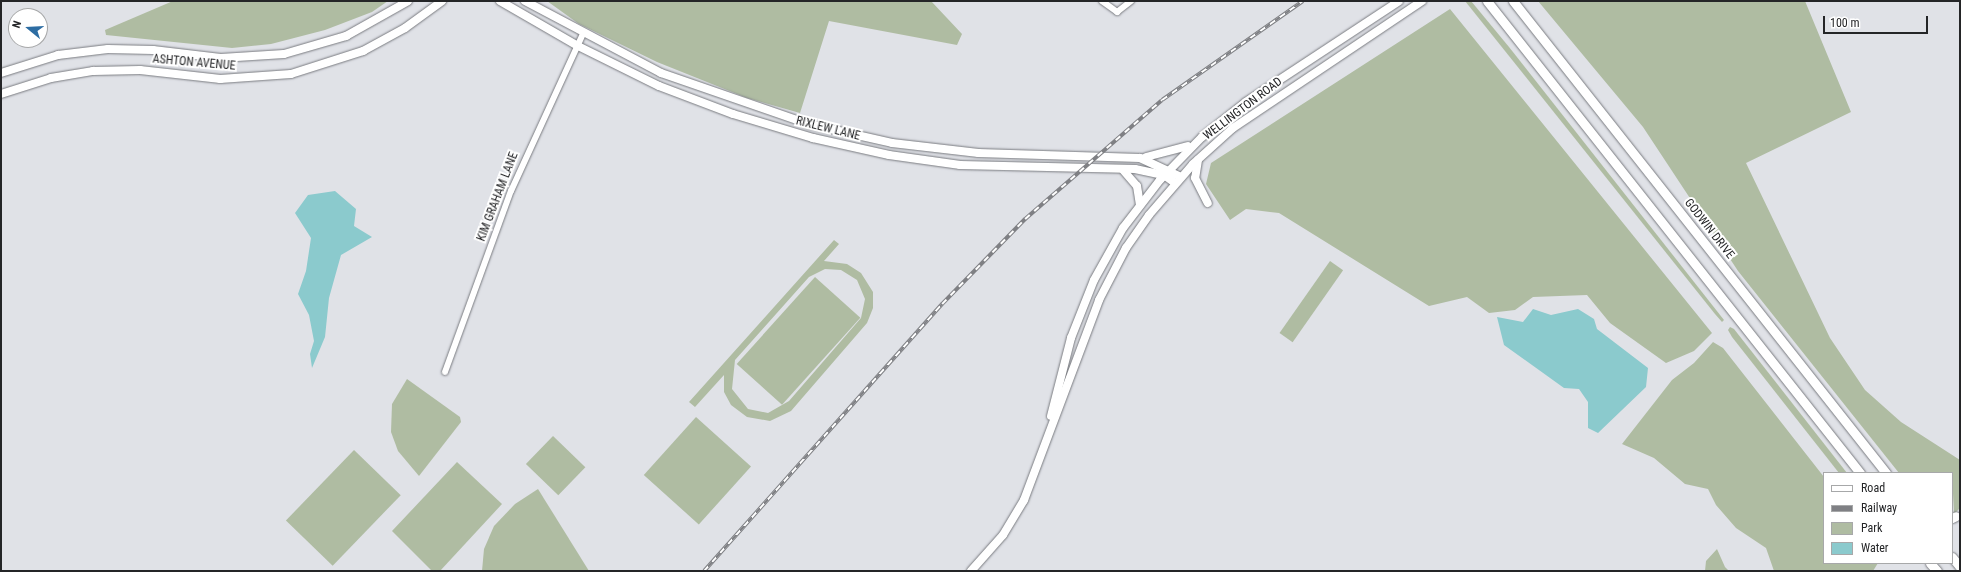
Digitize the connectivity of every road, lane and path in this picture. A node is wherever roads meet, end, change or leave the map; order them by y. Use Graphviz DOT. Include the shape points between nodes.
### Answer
graph roads {
  1 [pos="408,1"];
  2 [pos="442,1"];
  3 [pos="500,1"];
  4 [pos="525,1"];
  5 [pos="1102,1"];
  6 [pos="1131,1"];
  7 [pos="1399,1"];
  8 [pos="1422,1"];
  9 [pos="1488,1"];
  10 [pos="1513,1"];
  11 [pos="583,34"];
  12 [pos="578,46"];
  13 [pos="1,72"];
  14 [pos="1,94"];
  15 [pos="1202,137"];
  16 [pos="1200,157"];
  17 [pos="1140,158"];
  18 [pos="1123,170"];
  19 [pos="1167,172"];
  20 [pos="1181,177"];
  21 [pos="1175,183"];
  22 [pos="1208,203"];
  23 [pos="1140,205"];
  24 [pos="445,372"];
  25 [pos="1050,428"];
  26 [pos="1859,472"];
  27 [pos="1885,472"];
  28 [pos="1953,558"];
  29 [pos="1960,568"];
  30 [pos="971,571"];
  1 -- 13 [label="main road, ASHTON AVENUE" via="346,36 284,54 221,58 153,50 108,49 58,55"];
  2 -- 14 [label="main road, ASHTON AVENUE" via="405,28 363,51 291,74 220,79 140,70 93,71 51,78"];
  3 -- 12 [label="main road, RIXLEW LANE"];
  4 -- 11 [label="main road, RIXLEW LANE"];
  5 -- 6 [label="street" via="1117,12"];
  7 -- 15 [label="main road, WELLINGTON ROAD" via="1246,102"];
  8 -- 16 [label="main road, WELLINGTON ROAD" via="1257,110"];
  9 -- 26 [label="main road"];
  10 -- 27 [label="main road, GODWIN DRIVE"];
  11 -- 12 [label="street, KIM GRAHAM LANE"];
  11 -- 17 [label="main road, RIXLEW LANE" via="692,85 775,114 846,133 978,153"];
  12 -- 18 [label="main road, RIXLEW LANE" via="698,102 788,132 852,148 992,168"];
  12 -- 24 [label="street, KIM GRAHAM LANE" via="511,191"];
  15 -- 17 [label="main road" via="1176,152"];
  15 -- 19 [label="main road, WELLINGTON ROAD"];
  16 -- 20 [label="main road, WELLINGTON ROAD"];
  16 -- 22 [label="main road" via="1195,178"];
  17 -- 19 [label="main road, RIXLEW LANE"];
  18 -- 19 [label="main road, RIXLEW LANE"];
  18 -- 23 [label="main road" via="1136,184"];
  19 -- 20 [label="main road, RIXLEW LANE"];
  19 -- 21 [label="main road, RIXLEW LANE"];
  19 -- 23 [label="main road, WELLINGTON ROAD"];
  20 -- 21 [label="main road, WELLINGTON ROAD"];
  21 -- 25 [label="main road, WELLINGTON ROAD" via="1149,215 1111,276"];
  23 -- 25 [label="main road, WELLINGTON ROAD" via="1108,253 1079,314 1058,383"];
  25 -- 30 [label="main road, WELLINGTON ROAD" via="1014,518"];
  28 -- 29 [label="main road"];
}
